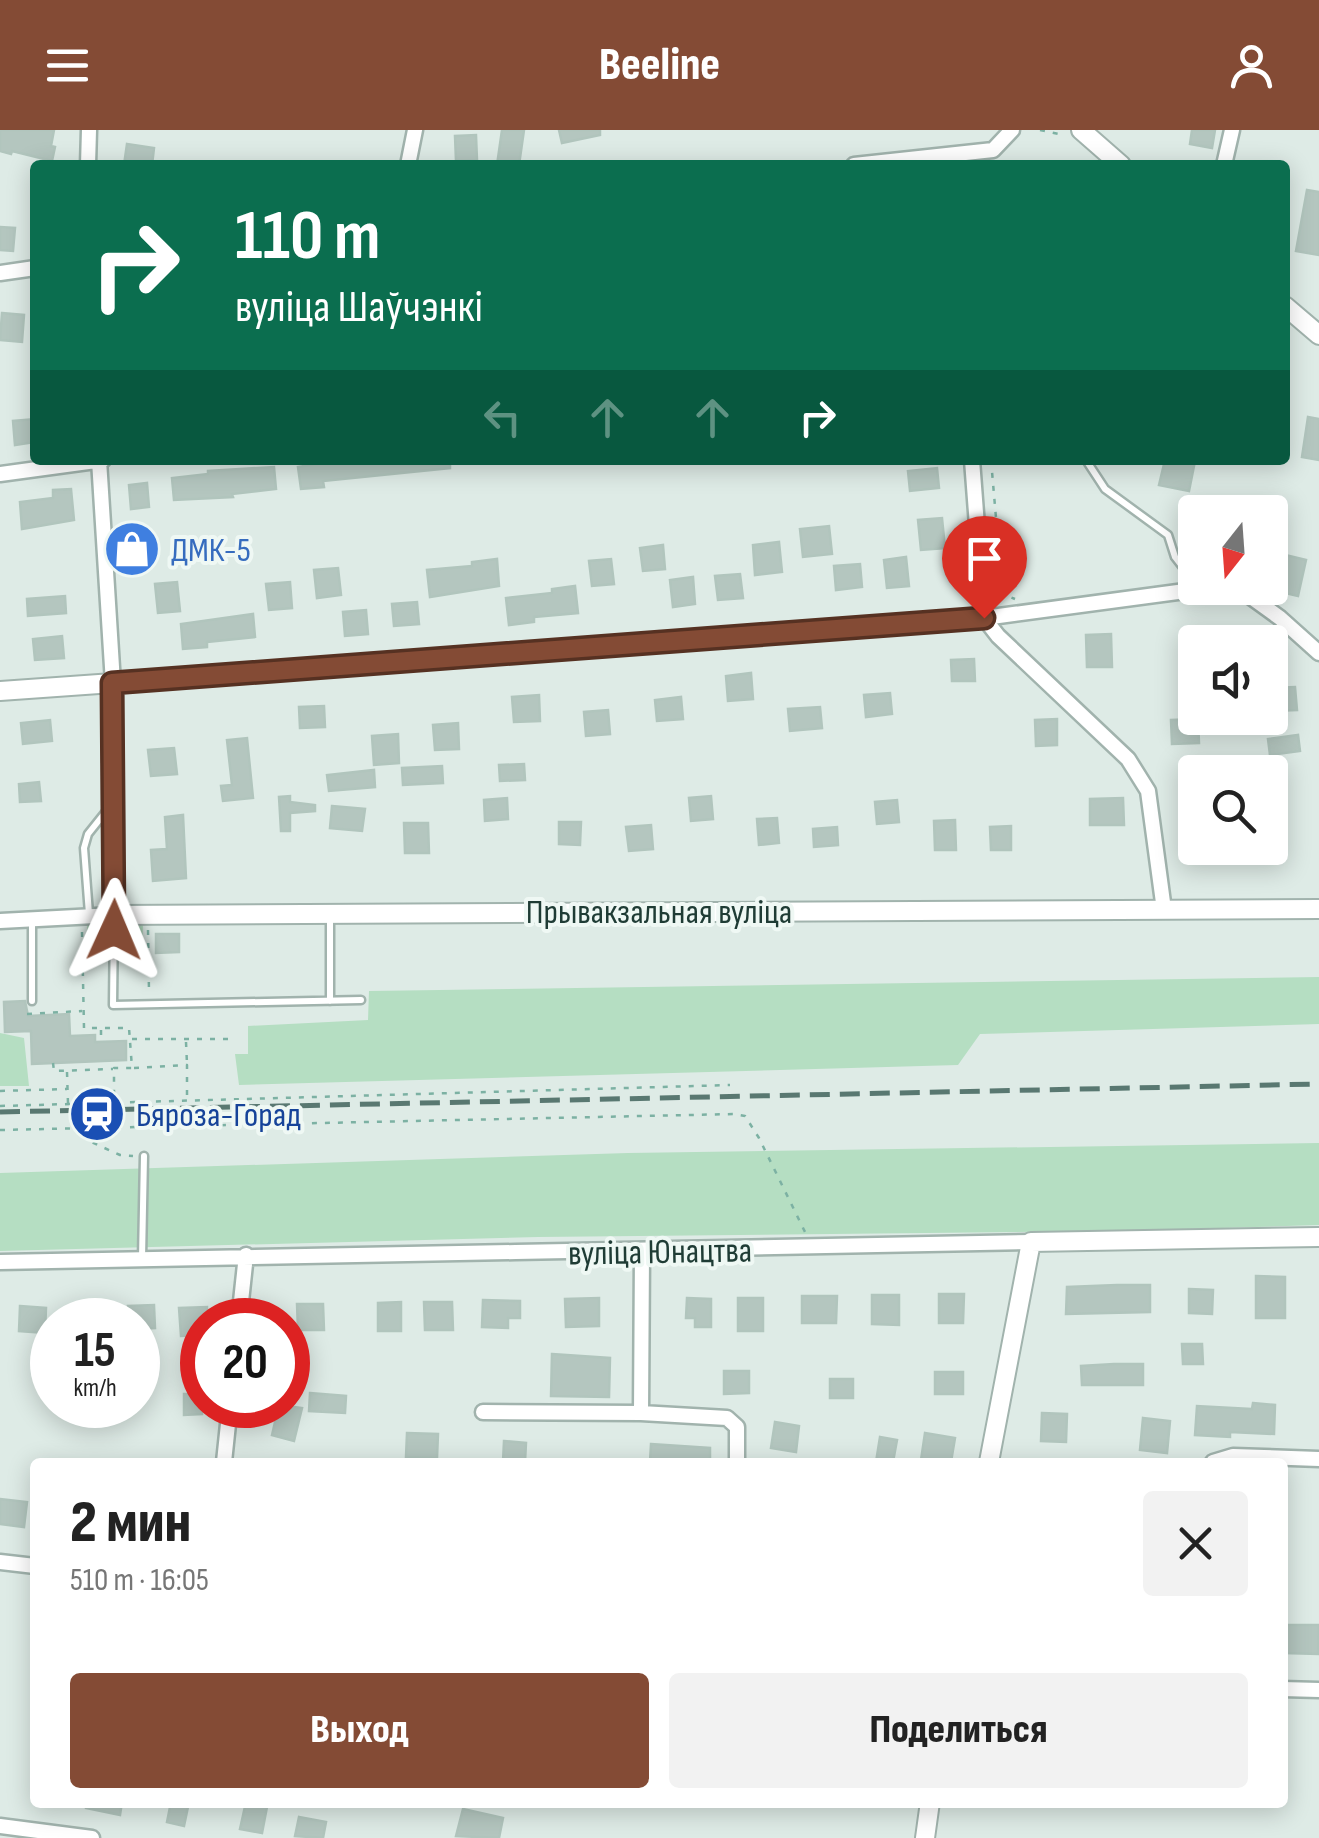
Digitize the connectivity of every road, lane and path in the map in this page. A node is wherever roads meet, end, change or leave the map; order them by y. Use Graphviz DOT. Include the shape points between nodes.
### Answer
graph roads {
  1 [pos="89,130"];
  2 [pos="416,130"];
  3 [pos="1012,130"];
  4 [pos="1080,130"];
  5 [pos="1232,130"];
  6 [pos="992,157"];
  7 [pos="88,160"];
  8 [pos="409,160"];
  9 [pos="940,160"];
  10 [pos="1115,160"];
  11 [pos="1225,160"];
  12 [pos="30,269"];
  13 [pos="0,274"];
  14 [pos="1290,310"];
  15 [pos="1319,335"];
  16 [pos="64,465"];
  17 [pos="100,465"];
  18 [pos="972,465"];
  19 [pos="991,465"];
  20 [pos="1089,465"];
  21 [pos="0,474"];
  22 [pos="1178,561"];
  23 [pos="1178,589"];
  24 [pos="1014,599"];
  25 [pos="1261,605"];
  26 [pos="984,618"];
  27 [pos="1319,652"];
  28 [pos="112,683"];
  29 [pos="0,692"];
  30 [pos="114,800"];
  31 [pos="1319,908"];
  32 [pos="1164,910"];
  33 [pos="330,912"];
  34 [pos="114,914"];
  35 [pos="148,914"];
  36 [pos="85,917"];
  37 [pos="32,920"];
  38 [pos="0,921"];
  39 [pos="330,1000"];
  40 [pos="362,1000"];
  41 [pos="32,1001"];
  42 [pos="149,1004"];
  43 [pos="84,1010"];
  44 [pos="28,1014"];
  45 [pos="101,1028"];
  46 [pos="186,1039"];
  47 [pos="235,1039"];
  48 [pos="130,1040"];
  49 [pos="102,1042"];
  50 [pos="102,1061"];
  51 [pos="54,1063"];
  52 [pos="186,1065"];
  53 [pos="114,1068"];
  54 [pos="132,1068"];
  55 [pos="103,1069"];
  56 [pos="66,1070"];
  57 [pos="730,1085"];
  58 [pos="67,1088"];
  59 [pos="0,1090"];
  60 [pos="187,1101"];
  61 [pos="114,1103"];
  62 [pos="68,1104"];
  63 [pos="88,1104"];
  64 [pos="0,1106"];
  65 [pos="89,1128"];
  66 [pos="0,1130"];
  67 [pos="144,1156"];
  68 [pos="1319,1237"];
  69 [pos="1031,1242"];
  70 [pos="813,1248"];
  71 [pos="642,1252"];
  72 [pos="246,1255"];
  73 [pos="142,1258"];
  74 [pos="0,1262"];
  75 [pos="241,1298"];
  76 [pos="483,1412"];
  77 [pos="641,1413"];
  78 [pos="228,1428"];
  79 [pos="224,1458"];
  80 [pos="738,1458"];
  81 [pos="990,1458"];
  82 [pos="1226,1458"];
  83 [pos="1319,1459"];
  84 [pos="0,1562"];
  85 [pos="30,1565"];
  86 [pos="1288,1688"];
  87 [pos="1319,1690"];
  88 [pos="929,1808"];
  89 [pos="0,1826"];
  90 [pos="92,1838"];
  91 [pos="925,1838"];
  1 -- 7 [label="street"];
  2 -- 8 [label="street"];
  3 -- 6 [label="street"];
  4 -- 10 [label="street"];
  5 -- 11 [label="street"];
  6 -- 9 [label="street"];
  12 -- 13 [label="street"];
  14 -- 15 [label="street"];
  16 -- 21 [label="street"];
  17 -- 28 [label="street"];
  18 -- 26 [label="street"];
  19 -- 24 [label="path" via="1002,587"];
  20 -- 22 [label="lane" via="1105,489 1168,536"];
  23 -- 26 [label="street"];
  25 -- 27 [label="street"];
  26 -- 28 [label="street"];
  26 -- 32 [label="street" via="1128,759 1148,791"];
  28 -- 29 [label="street"];
  28 -- 30 [label="street"];
  30 -- 34 [label="street"];
  30 -- 36 [label="lane" via="84,848"];
  31 -- 32 [label="street, Прывакзальная вуліца"];
  32 -- 33 [label="street, Прывакзальная вуліца"];
  33 -- 35 [label="street, Прывакзальная вуліца"];
  33 -- 39 [label="lane"];
  34 -- 35 [label="street, Прывакзальная вуліца"];
  34 -- 36 [label="street, Прывакзальная вуліца"];
  34 -- 42 [label="lane" via="112,1004"];
  35 -- 42 [label="path"];
  36 -- 37 [label="street, Прывакзальная вуліца"];
  36 -- 43 [label="path"];
  37 -- 38 [label="street, Прывакзальная вуліца"];
  37 -- 41 [label="lane"];
  39 -- 40 [label="lane"];
  39 -- 42 [label="lane"];
  43 -- 44 [label="path"];
  43 -- 45 [label="path" via="84,1028"];
  45 -- 48 [label="path" via="129,1028"];
  45 -- 49 [label="path"];
  46 -- 47 [label="path"];
  46 -- 48 [label="path"];
  46 -- 52 [label="path"];
  48 -- 54 [label="path"];
  50 -- 55 [label="path"];
  51 -- 56 [label="path" via="54,1071"];
  52 -- 54 [label="path"];
  52 -- 60 [label="path"];
  53 -- 54 [label="path"];
  53 -- 55 [label="path"];
  53 -- 61 [label="path"];
  55 -- 56 [label="path"];
  56 -- 58 [label="path"];
  57 -- 60 [label="path"];
  58 -- 59 [label="path"];
  58 -- 62 [label="path"];
  60 -- 61 [label="path"];
  61 -- 63 [label="path"];
  62 -- 63 [label="path"];
  62 -- 64 [label="path"];
  63 -- 65 [label="path"];
  65 -- 66 [label="path"];
  65 -- 67 [label="path" via="89,1141 120,1155"];
  65 -- 70 [label="path" via="734,1114 745,1116 759,1138"];
  67 -- 73 [label="lane"];
  68 -- 69 [label="street, вуліца Юнацтва"];
  69 -- 70 [label="street, вуліца Юнацтва"];
  69 -- 81 [label="street"];
  70 -- 71 [label="street, вуліца Юнацтва"];
  71 -- 72 [label="street, вуліца Юнацтва"];
  71 -- 77 [label="street"];
  72 -- 73 [label="street, вуліца Юнацтва"];
  72 -- 75 [label="street"];
  73 -- 74 [label="street, вуліца Юнацтва"];
  76 -- 77 [label="street"];
  77 -- 80 [label="street" via="728,1418 737,1427"];
  78 -- 79 [label="street"];
  82 -- 83 [label="street"];
  84 -- 85 [label="street"];
  86 -- 87 [label="street"];
  88 -- 91 [label="street"];
  89 -- 90 [label="street"];
}
